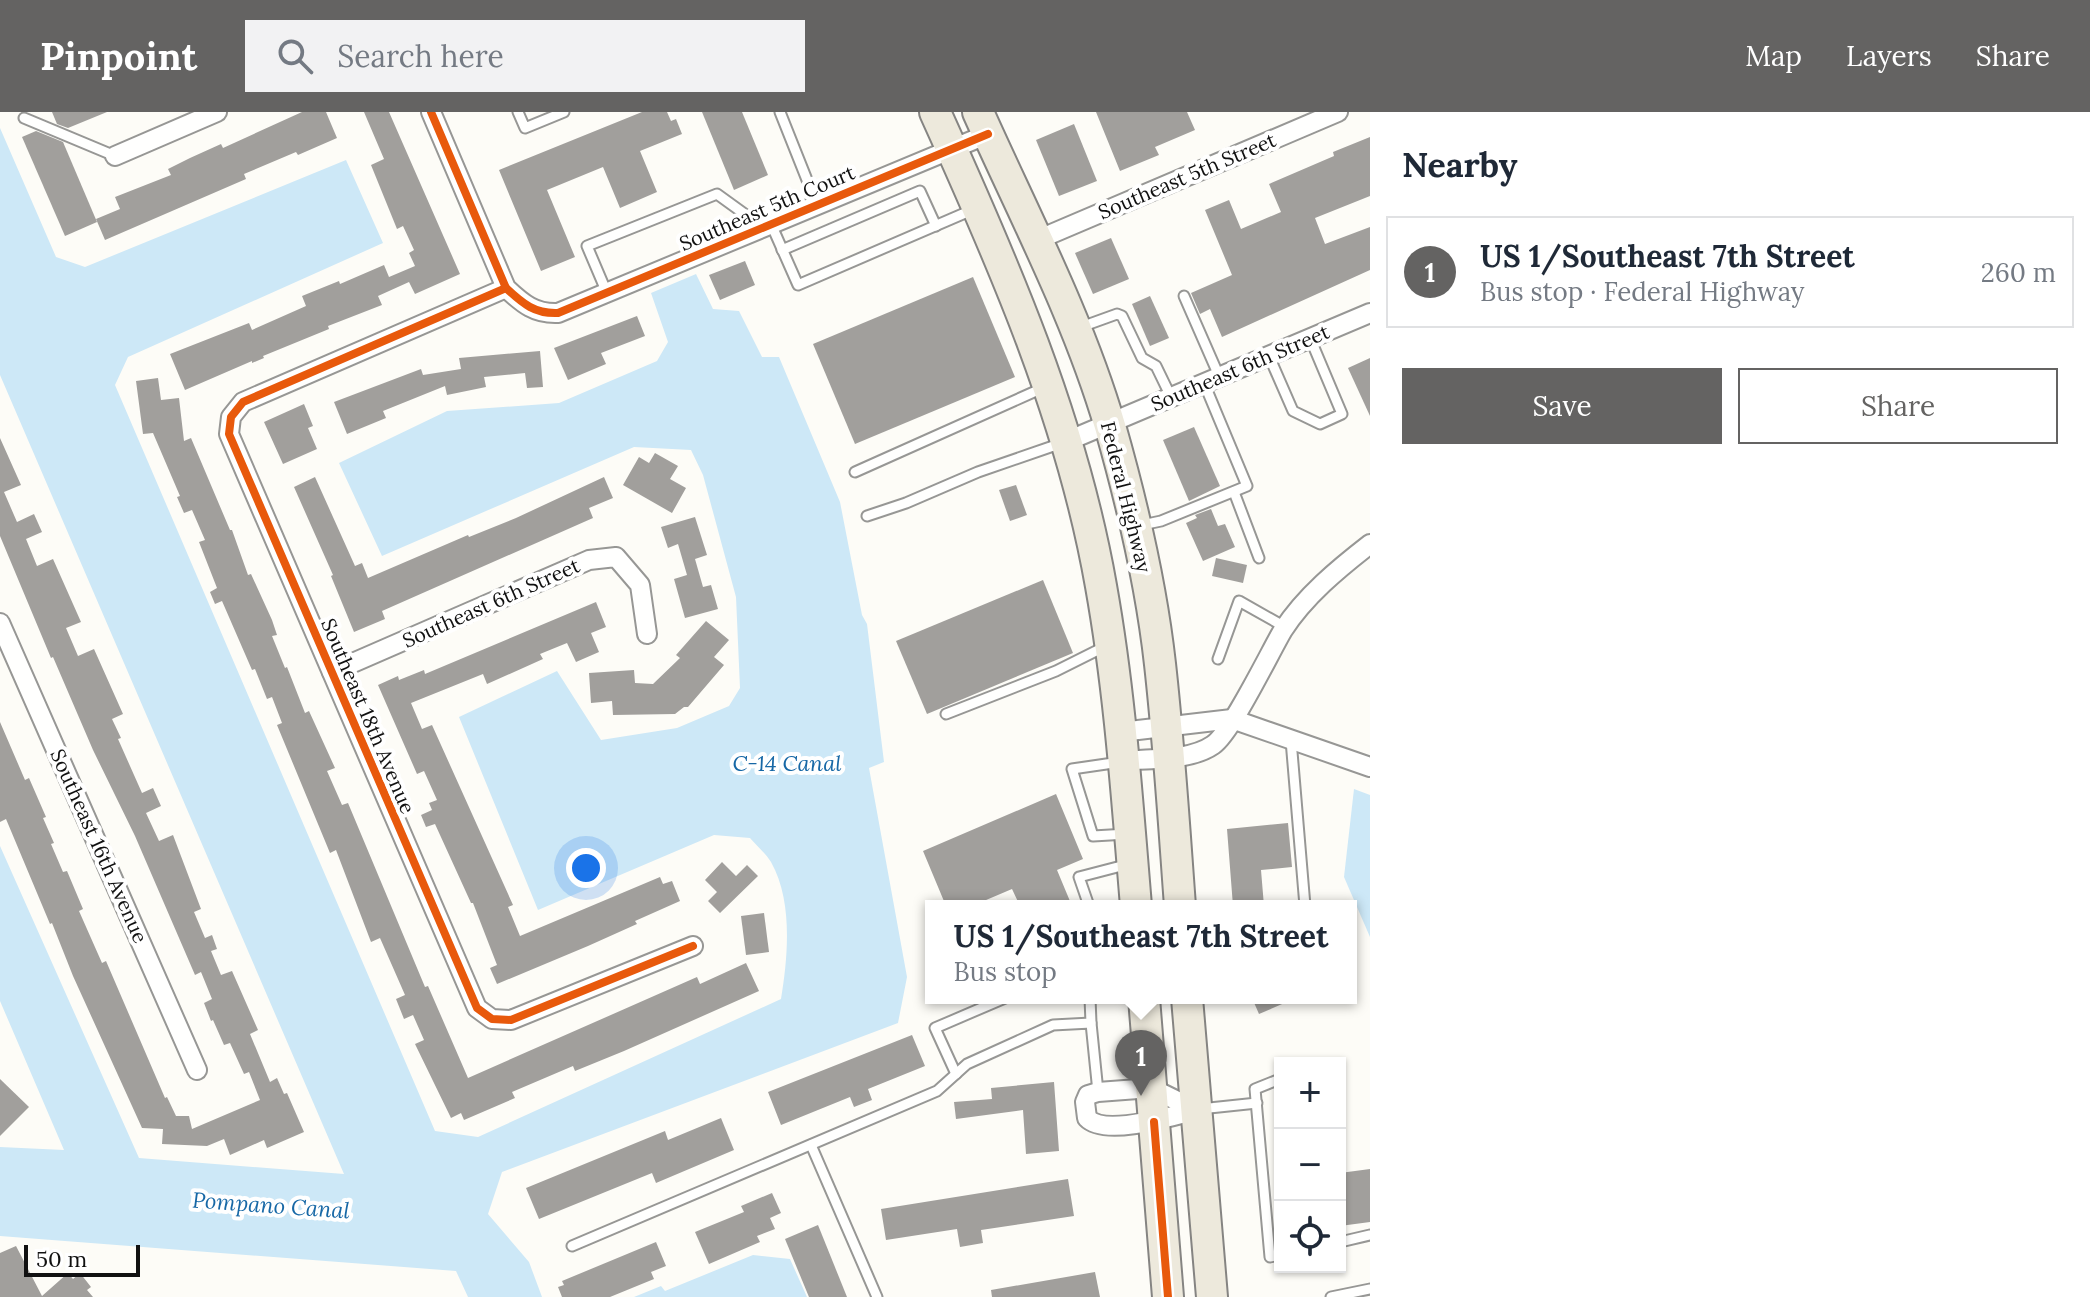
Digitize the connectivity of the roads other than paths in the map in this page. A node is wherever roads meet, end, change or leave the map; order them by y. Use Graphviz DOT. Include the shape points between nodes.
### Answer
graph roads {
  1 [pos="217,112"];
  2 [pos="431,112"];
  3 [pos="518,112"];
  4 [pos="564,112"];
  5 [pos="780,112"];
  6 [pos="935,112"];
  7 [pos="1338,112"];
  8 [pos="24,118"];
  9 [pos="983,123"];
  10 [pos="952,149"];
  11 [pos="115,156"];
  12 [pos="817,205"];
  13 [pos="977,208"];
  14 [pos="771,224"];
  15 [pos="936,226"];
  16 [pos="752,232"];
  17 [pos="1037,240"];
  18 [pos="782,250"];
  19 [pos="506,288"];
  20 [pos="607,293"];
  21 [pos="1184,296"];
  22 [pos="1370,313"];
  23 [pos="1074,329"];
  24 [pos="1310,338"];
  25 [pos="1269,355"];
  26 [pos="1212,379"];
  27 [pos="1048,386"];
  28 [pos="1171,397"];
  29 [pos="1109,423"];
  30 [pos="1065,442"];
  31 [pos="855,472"];
  32 [pos="1234,492"];
  33 [pos="867,516"];
  34 [pos="1135,527"];
  35 [pos="1370,544"];
  36 [pos="1259,558"];
  37 [pos="0,623"];
  38 [pos="1285,627"];
  39 [pos="647,634"];
  40 [pos="1109,645"];
  41 [pos="1218,659"];
  42 [pos="332,672"];
  43 [pos="946,714"];
  44 [pos="1232,719"];
  45 [pos="1166,726"];
  46 [pos="1291,740"];
  47 [pos="1122,747"];
  48 [pos="1168,756"];
  49 [pos="1370,767"];
  50 [pos="1131,848"];
  51 [pos="1087,900"];
  52 [pos="1135,900"];
  53 [pos="1180,900"];
  54 [pos="1304,900"];
  55 [pos="693,946"];
  56 [pos="991,1004"];
  57 [pos="1090,1004"];
  58 [pos="1144,1004"];
  59 [pos="1187,1004"];
  60 [pos="1091,1023"];
  61 [pos="197,1070"];
  62 [pos="956,1074"];
  63 [pos="1274,1081"];
  64 [pos="1151,1088"];
  65 [pos="1098,1092"];
  66 [pos="1257,1103"];
  67 [pos="1196,1110"];
  68 [pos="1154,1122"];
  69 [pos="811,1145"];
  70 [pos="1370,1235"];
  71 [pos="1346,1241"];
  72 [pos="572,1246"];
  73 [pos="1274,1256"];
  74 [pos="1370,1289"];
  75 [pos="877,1297"];
  76 [pos="1168,1297"];
  77 [pos="1212,1297"];
  78 [pos="1331,1297"];
  1 -- 11 [label="street"];
  2 -- 19 [label="street"];
  3 -- 4 [label="lane" via="525,128"];
  5 -- 12 [label="lane"];
  6 -- 10 [label="main road"];
  7 -- 17 [label="street, Southeast 5th Street"];
  8 -- 11 [label="lane"];
  9 -- 10 [label="street, Southeast 5th Court"];
  9 -- 17 [label="main road, Federal Highway"];
  10 -- 12 [label="street, Southeast 5th Court"];
  10 -- 13 [label="main road"];
  12 -- 14 [label="street, Southeast 5th Court"];
  13 -- 15 [label="lane"];
  13 -- 27 [label="main road"];
  14 -- 16 [label="street, Southeast 5th Court"];
  14 -- 18 [label="lane"];
  15 -- 18 [label="lane" via="920,191"];
  15 -- 18 [label="lane" via="798,285"];
  16 -- 20 [label="street, Southeast 5th Court"];
  16 -- 20 [label="lane" via="746,215 717,194 587,246"];
  17 -- 23 [label="main road, Federal Highway"];
  19 -- 20 [label="street, Southeast 5th Court" via="541,313 558,313"];
  19 -- 42 [label="street, Southeast 18th Avenue" via="243,402 231,417 229,434"];
  21 -- 26 [label="lane"];
  22 -- 24 [label="street, Southeast 6th Street"];
  23 -- 28 [label="lane" via="1122,316 1142,358 1156,366"];
  23 -- 29 [label="main road, Federal Highway"];
  24 -- 25 [label="street, Southeast 6th Street"];
  24 -- 25 [label="lane" via="1342,414 1320,424 1293,411"];
  25 -- 26 [label="street, Southeast 6th Street"];
  26 -- 28 [label="street, Southeast 6th Street"];
  26 -- 32 [label="lane" via="1247,486"];
  27 -- 30 [label="main road"];
  27 -- 31 [label="lane"];
  28 -- 29 [label="street, Southeast 6th Street"];
  29 -- 30 [label="street, Southeast 6th Street"];
  29 -- 34 [label="main road, Federal Highway"];
  30 -- 33 [label="lane"];
  30 -- 40 [label="main road" via="1101,585"];
  32 -- 34 [label="lane"];
  32 -- 36 [label="lane"];
  34 -- 45 [label="main road, Federal Highway"];
  35 -- 38 [label="street" via="1315,592"];
  37 -- 61 [label="street, Southeast 16th Avenue"];
  38 -- 41 [label="lane" via="1239,601"];
  38 -- 44 [label="street"];
  39 -- 42 [label="street, Southeast 6th Street" via="640,585 616,557 589,560"];
  40 -- 43 [label="lane"];
  40 -- 47 [label="main road"];
  42 -- 55 [label="street, Southeast 18th Avenue" via="477,1008 492,1019 511,1020"];
  44 -- 45 [label="street"];
  44 -- 46 [label="street"];
  44 -- 48 [label="street" via="1216,743 1200,752"];
  45 -- 47 [label="street"];
  45 -- 48 [label="main road, Federal Highway"];
  46 -- 49 [label="street"];
  46 -- 54 [label="lane"];
  47 -- 48 [label="street"];
  47 -- 50 [label="main road"];
  47 -- 50 [label="lane" via="1072,769 1093,836"];
  48 -- 53 [label="main road, Federal Highway"];
  50 -- 51 [label="lane" via="1079,877"];
  50 -- 52 [label="main road"];
  56 -- 62 [label="lane" via="935,1028"];
  57 -- 60 [label="lane"];
  58 -- 64 [label="main road"];
  59 -- 67 [label="main road"];
  60 -- 62 [label="lane" via="1053,1025"];
  60 -- 65 [label="lane"];
  62 -- 69 [label="lane" via="937,1091"];
  63 -- 66 [label="lane" via="1255,1089"];
  64 -- 65 [label="street"];
  64 -- 67 [label="street"];
  64 -- 68 [label="main road"];
  65 -- 68 [label="street" via="1085,1102 1091,1122"];
  66 -- 67 [label="lane"];
  66 -- 73 [label="lane" via="1270,1257"];
  67 -- 68 [label="street"];
  67 -- 77 [label="main road"];
  68 -- 76 [label="main road"];
  69 -- 72 [label="lane"];
  69 -- 75 [label="lane"];
  70 -- 71 [label="lane"];
  74 -- 78 [label="lane"];
}
